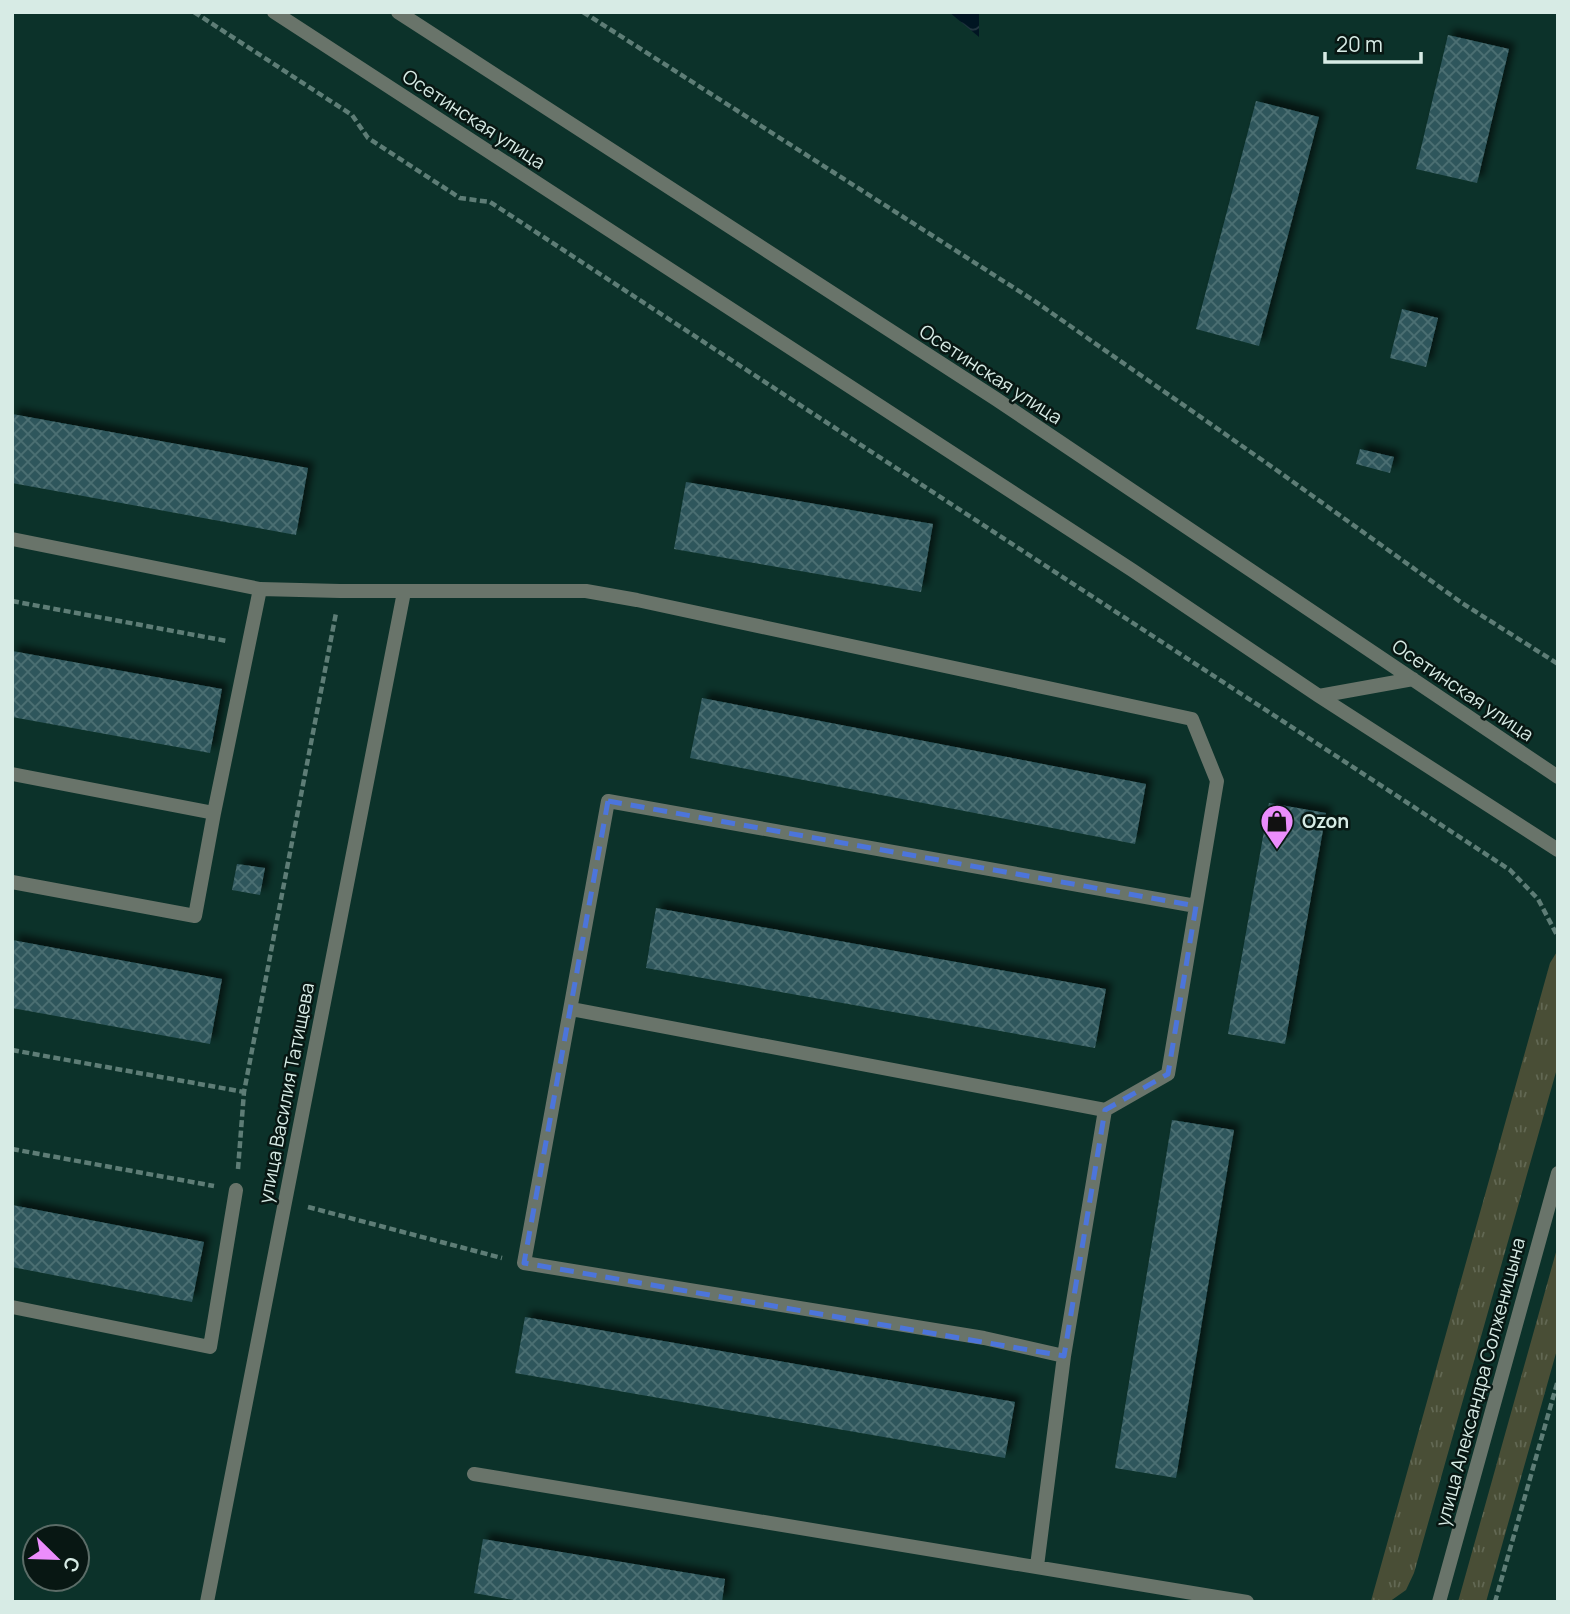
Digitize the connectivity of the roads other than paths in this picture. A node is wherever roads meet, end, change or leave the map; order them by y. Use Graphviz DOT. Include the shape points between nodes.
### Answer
graph roads {
  1 [pos="274,12"];
  2 [pos="398,12"];
  3 [pos="12,539"];
  4 [pos="260,589"];
  5 [pos="404,592"];
  6 [pos="1413,679"];
  7 [pos="1319,696"];
  8 [pos="12,774"];
  9 [pos="1558,777"];
  10 [pos="214,813"];
  11 [pos="1558,850"];
  12 [pos="12,882"];
  13 [pos="1196,906"];
  14 [pos="571,1009"];
  15 [pos="1105,1110"];
  16 [pos="1558,1173"];
  17 [pos="236,1191"];
  18 [pos="12,1307"];
  19 [pos="1064,1356"];
  20 [pos="474,1474"];
  21 [pos="1037,1566"];
  22 [pos="207,1602"];
  23 [pos="1247,1602"];
  24 [pos="1439,1602"];
  1 -- 7 [label="street, Осетинская улица"];
  2 -- 6 [label="street, Осетинская улица" via="996,399"];
  3 -- 4 [label="street"];
  4 -- 5 [label="street"];
  4 -- 10 [label="street"];
  5 -- 13 [label="street" via="586,592 637,600 1192,719 1217,781"];
  5 -- 22 [label="street, улица Василия Татищева"];
  6 -- 7 [label="street"];
  6 -- 9 [label="street, Осетинская улица"];
  7 -- 11 [label="street, Осетинская улица"];
  8 -- 10 [label="street"];
  10 -- 12 [label="street" via="195,916"];
  13 -- 14 [label="street" via="608,801"];
  13 -- 15 [label="street" via="1168,1074"];
  14 -- 15 [label="street"];
  14 -- 19 [label="street" via="524,1263 984,1338"];
  15 -- 19 [label="street"];
  16 -- 24 [label="street, улица Александра Солженицына"];
  17 -- 18 [label="street" via="210,1347"];
  19 -- 21 [label="street"];
  20 -- 21 [label="street"];
  21 -- 23 [label="street"];
}
